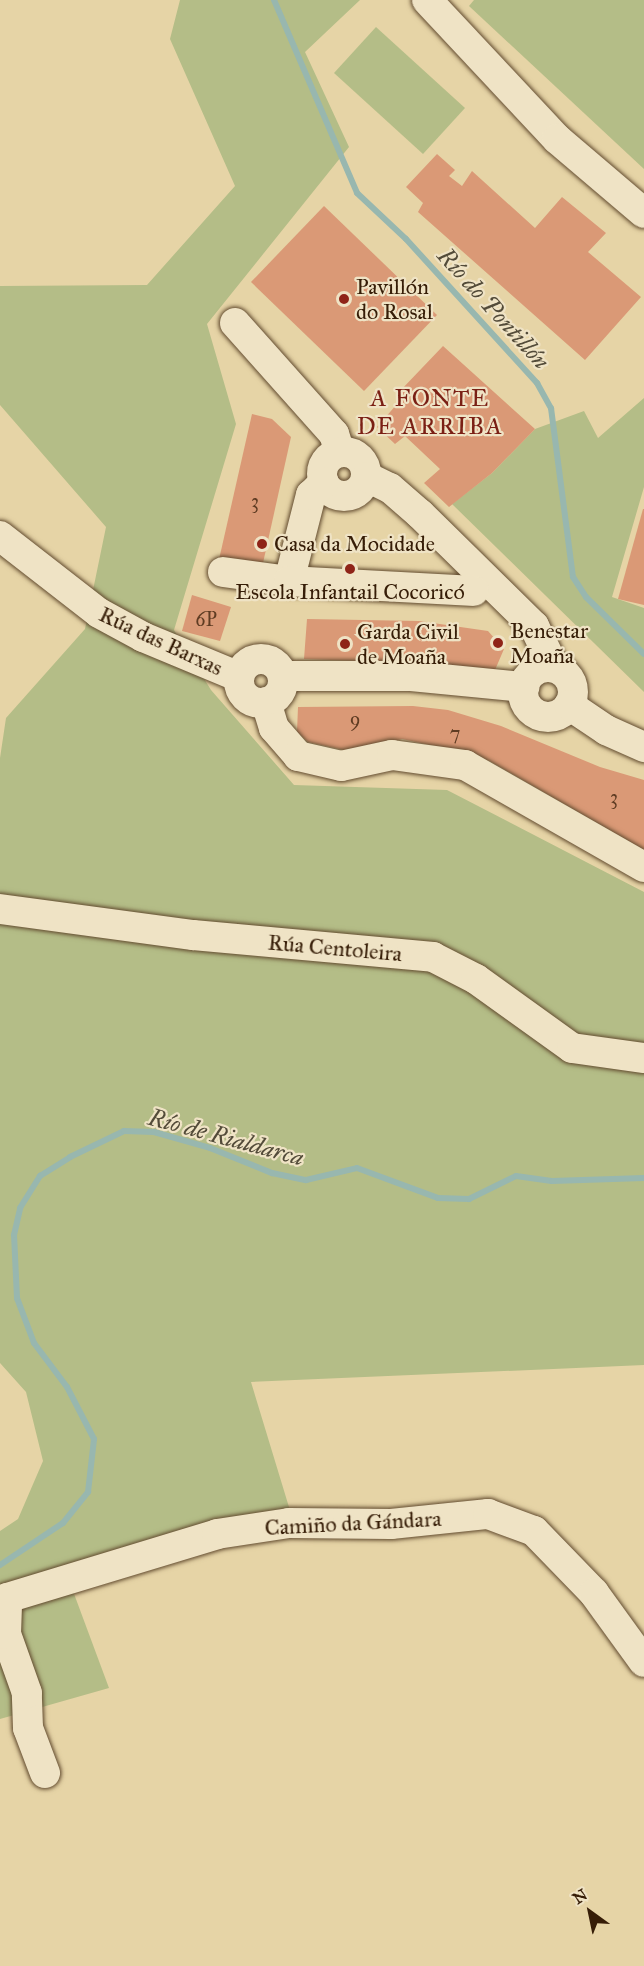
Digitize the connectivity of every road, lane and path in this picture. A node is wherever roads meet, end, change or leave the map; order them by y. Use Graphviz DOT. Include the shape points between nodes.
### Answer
graph roads {
  1 [pos="427,0"];
  2 [pos="644,213"];
  3 [pos="235,323"];
  4 [pos="340,452"];
  5 [pos="367,477"];
  6 [pos="324,482"];
  7 [pos="0,536"];
  8 [pos="223,572"];
  9 [pos="289,581"];
  10 [pos="474,591"];
  11 [pos="554,667"];
  12 [pos="283,676"];
  13 [pos="239,677"];
  14 [pos="524,687"];
  15 [pos="266,702"];
  16 [pos="569,705"];
  17 [pos="644,747"];
  18 [pos="644,867"];
  19 [pos="0,909"];
  20 [pos="644,1058"];
  21 [pos="644,1662"];
  22 [pos="45,1773"];
  1 -- 2 [label="street" via="557,139"];
  3 -- 4 [label="street" via="334,434"];
  4 -- 5 [label="street" via="360,458"];
  4 -- 6 [label="street" via="327,460"];
  5 -- 6 [label="street" via="360,490 348,496 333,494"];
  5 -- 11 [label="street" via="390,488 420,514 534,626"];
  6 -- 9 [label="street" via="311,495"];
  7 -- 13 [label="street, Rúa das Barxas" via="99,613 143,637"];
  8 -- 9 [label="street"];
  9 -- 10 [label="street"];
  11 -- 14 [label="street" via="531,673"];
  11 -- 16 [label="street" via="571,682"];
  12 -- 13 [label="street, Rúa das Barxas" via="277,665 267,659 255,659 244,666"];
  12 -- 14 [label="street" via="411,676"];
  12 -- 15 [label="street" via="282,687"];
  13 -- 15 [label="street, Rúa das Barxas" via="241,691 252,701"];
  14 -- 16 [label="street" via="525,702 542,716 558,715"];
  15 -- 18 [label="street" via="274,728 298,756 341,766 392,755 465,765"];
  16 -- 17 [label="street" via="606,730"];
  19 -- 20 [label="street, Rúa Centoleira" via="193,935 433,957 476,979 572,1048"];
  21 -- 22 [label="street, Camiño da Gándara" via="594,1593 534,1531 488,1514 391,1524 289,1523 217,1534 8,1598 6,1634 27,1693 28,1728"];
}
